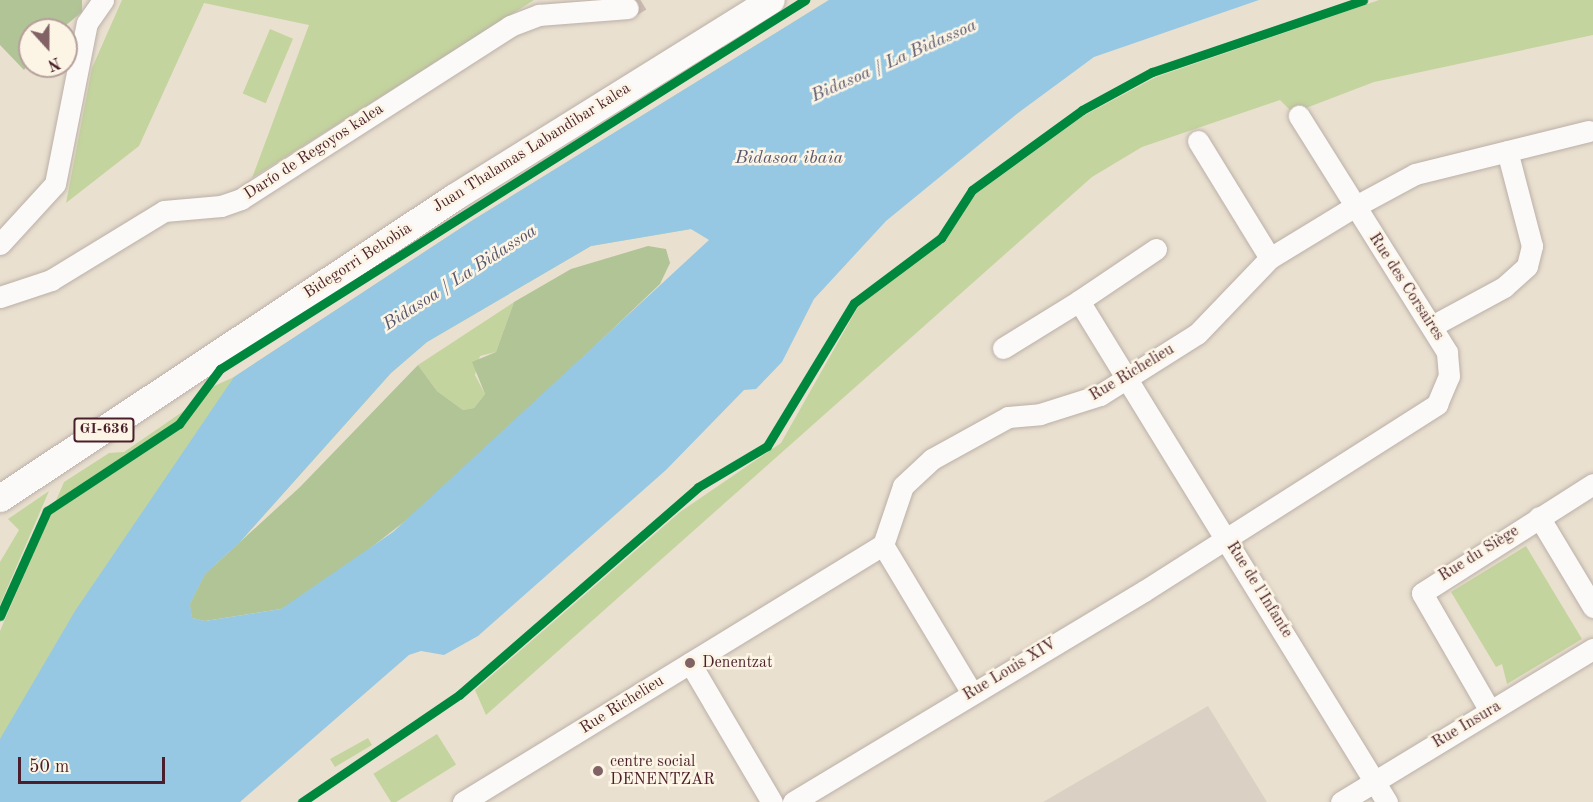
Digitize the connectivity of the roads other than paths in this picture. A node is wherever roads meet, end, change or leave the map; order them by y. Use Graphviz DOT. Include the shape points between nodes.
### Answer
graph roads {
  1 [pos="103,0"];
  2 [pos="771,0"];
  3 [pos="628,8"];
  4 [pos="1299,116"];
  5 [pos="1589,131"];
  6 [pos="1198,141"];
  7 [pos="1508,151"];
  8 [pos="1354,207"];
  9 [pos="0,244"];
  10 [pos="1156,249"];
  11 [pos="1270,258"];
  12 [pos="0,297"];
  13 [pos="1079,301"];
  14 [pos="1432,326"];
  15 [pos="1003,348"];
  16 [pos="205,358"];
  17 [pos="1130,378"];
  18 [pos="0,484"];
  19 [pos="1593,484"];
  20 [pos="0,498"];
  21 [pos="1539,517"];
  22 [pos="1227,539"];
  23 [pos="883,545"];
  24 [pos="1593,607"];
  25 [pos="1593,649"];
  26 [pos="690,663"];
  27 [pos="972,693"];
  28 [pos="1490,711"];
  29 [pos="1375,781"];
  30 [pos="463,802"];
  31 [pos="772,802"];
  32 [pos="793,802"];
  33 [pos="1341,802"];
  34 [pos="1387,802"];
  1 -- 9 [label="street" via="87,22 55,184"];
  2 -- 16 [label="main road, Juan Thalamas Labandibar kalea / GI-636"];
  3 -- 12 [label="street, Darío de Regoyos kalea" via="539,15 510,26 241,199 164,211 51,280"];
  4 -- 8 [label="street, Rue des Corsaires"];
  5 -- 7 [label="street, Rue Richelieu"];
  6 -- 11 [label="street"];
  7 -- 8 [label="street, Rue Richelieu" via="1415,174"];
  7 -- 14 [label="street" via="1532,246 1527,266 1504,287"];
  8 -- 11 [label="street, Rue Richelieu"];
  8 -- 14 [label="street, Rue des Corsaires"];
  10 -- 13 [label="street"];
  11 -- 17 [label="street, Rue Richelieu" via="1224,310"];
  13 -- 15 [label="street"];
  13 -- 17 [label="street, Rue de l'Infante"];
  14 -- 22 [label="street, Rue des Corsaires" via="1447,352 1449,376 1437,404"];
  16 -- 18 [label="main road, Juan Thalamas Labandibar kalea / GI-636"];
  16 -- 20 [label="main road, Juan Thalamas Labandibar kalea / GI-636"];
  17 -- 22 [label="street, Rue de l'Infante"];
  17 -- 23 [label="street, Rue Richelieu" via="1075,406 1004,418 918,469 903,486"];
  19 -- 21 [label="street, Rue du Siège"];
  21 -- 24 [label="street"];
  21 -- 28 [label="street, Rue du Siège" via="1422,593"];
  22 -- 27 [label="street, Rue Louis XIV"];
  22 -- 29 [label="street, Rue de l'Infante"];
  23 -- 26 [label="street, Rue Richelieu"];
  23 -- 27 [label="street"];
  25 -- 28 [label="street, Rue Insura"];
  26 -- 30 [label="street, Rue Richelieu"];
  26 -- 31 [label="street"];
  27 -- 32 [label="street, Rue Louis XIV"];
  28 -- 29 [label="street, Rue Insura"];
  29 -- 33 [label="street, Rue Insura"];
  29 -- 34 [label="street, Rue de l'Infante"];
}
